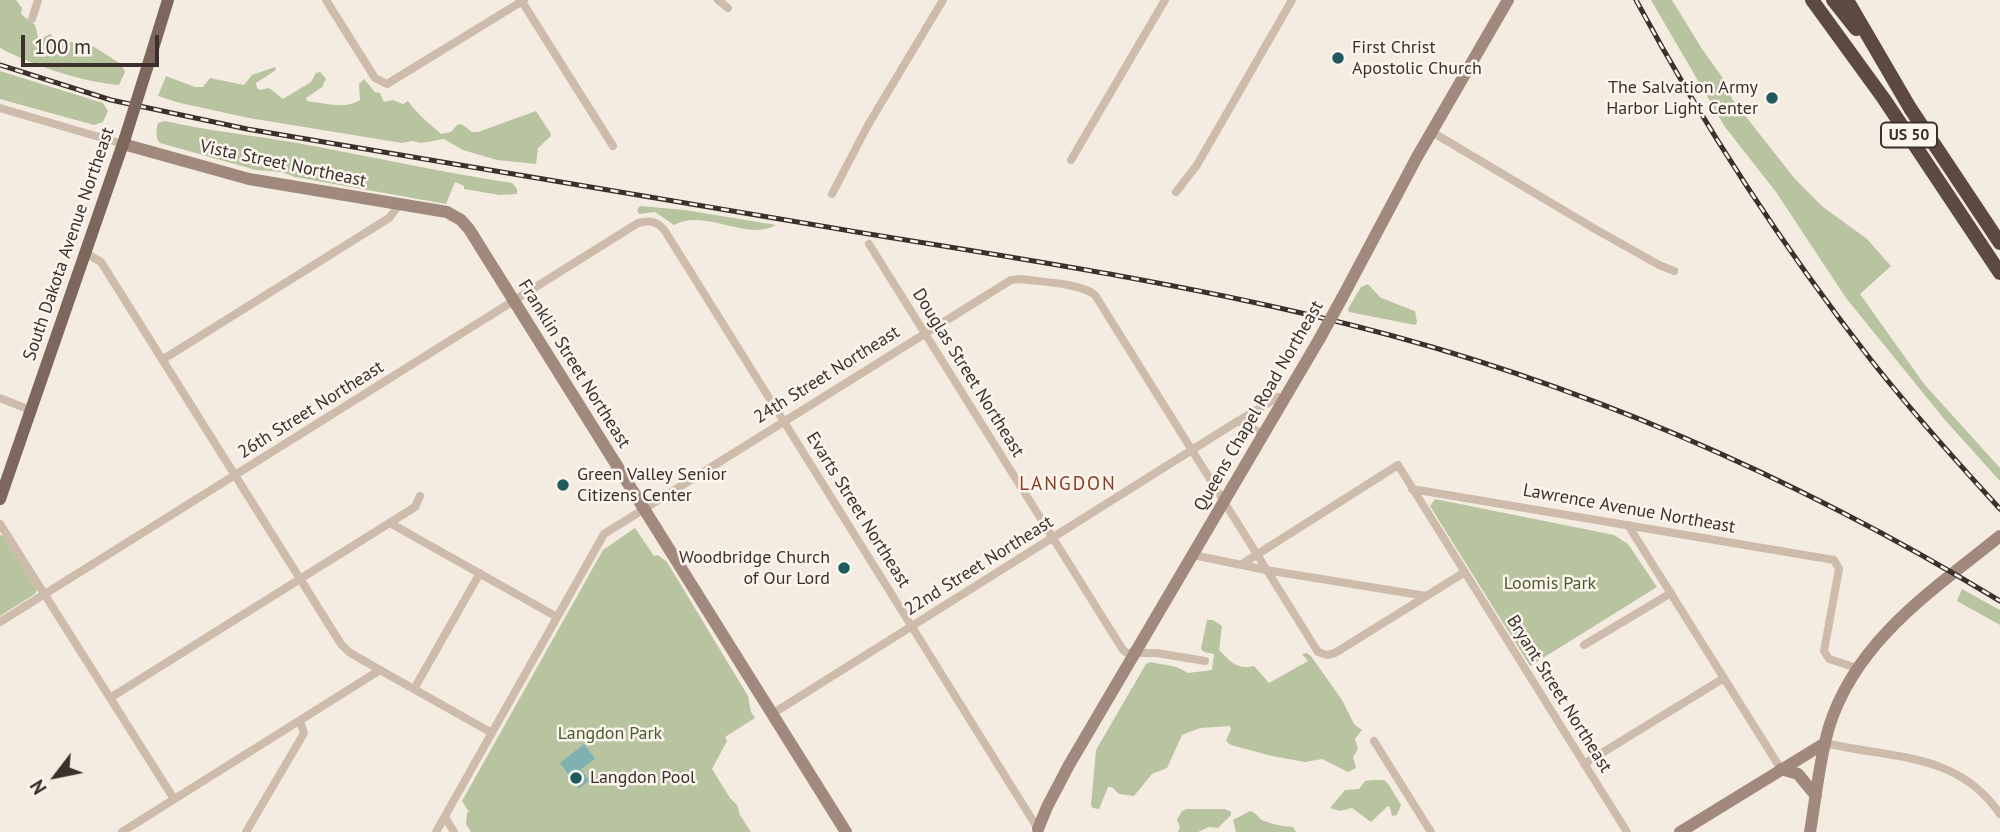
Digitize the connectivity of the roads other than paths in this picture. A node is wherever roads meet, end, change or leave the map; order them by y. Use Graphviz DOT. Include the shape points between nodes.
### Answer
graph roads {
  1 [pos="38,0"];
  2 [pos="168,0"];
  3 [pos="326,0"];
  4 [pos="522,0"];
  5 [pos="718,0"];
  6 [pos="943,0"];
  7 [pos="1165,0"];
  8 [pos="1292,0"];
  9 [pos="1508,0"];
  10 [pos="1811,0"];
  11 [pos="1833,0"];
  12 [pos="1847,0"];
  13 [pos="728,8"];
  14 [pos="32,19"];
  15 [pos="1872,44"];
  16 [pos="1881,59"];
  17 [pos="1864,70"];
  18 [pos="0,108"];
  19 [pos="1432,132"];
  20 [pos="124,141"];
  21 [pos="613,146"];
  22 [pos="1943,158"];
  23 [pos="1071,160"];
  24 [pos="1930,167"];
  25 [pos="1176,192"];
  26 [pos="832,194"];
  27 [pos="399,205"];
  28 [pos="638,223"];
  29 [pos="1999,242"];
  30 [pos="869,244"];
  31 [pos="1984,250"];
  32 [pos="84,252"];
  33 [pos="1674,271"];
  34 [pos="2000,273"];
  35 [pos="514,301"];
  36 [pos="924,333"];
  37 [pos="162,360"];
  38 [pos="1278,397"];
  39 [pos="0,398"];
  40 [pos="30,410"];
  41 [pos="784,421"];
  42 [pos="1238,421"];
  43 [pos="1263,434"];
  44 [pos="1192,452"];
  45 [pos="235,476"];
  46 [pos="1412,489"];
  47 [pos="420,496"];
  48 [pos="0,499"];
  49 [pos="1223,502"];
  50 [pos="644,509"];
  51 [pos="390,523"];
  52 [pos="0,524"];
  53 [pos="1628,525"];
  54 [pos="2000,536"];
  55 [pos="1053,538"];
  56 [pos="1193,555"];
  57 [pos="1256,555"];
  58 [pos="1242,564"];
  59 [pos="1266,570"];
  60 [pos="1465,572"];
  61 [pos="480,573"];
  62 [pos="299,580"];
  63 [pos="1671,593"];
  64 [pos="45,595"];
  65 [pos="1426,596"];
  66 [pos="557,617"];
  67 [pos="0,622"];
  68 [pos="913,626"];
  69 [pos="1584,645"];
  70 [pos="1135,654"];
  71 [pos="1205,661"];
  72 [pos="1857,668"];
  73 [pos="380,670"];
  74 [pos="1724,678"];
  75 [pos="414,689"];
  76 [pos="110,698"];
  77 [pos="772,714"];
  78 [pos="300,721"];
  79 [pos="492,733"];
  80 [pos="1374,741"];
  81 [pos="1825,743"];
  82 [pos="1584,764"];
  83 [pos="1781,769"];
  84 [pos="1816,796"];
  85 [pos="174,799"];
  86 [pos="2000,814"];
  87 [pos="445,817"];
  88 [pos="1038,831"];
  89 [pos="122,832"];
  90 [pos="246,832"];
  91 [pos="436,832"];
  92 [pos="454,832"];
  93 [pos="846,832"];
  94 [pos="1431,832"];
  95 [pos="1627,832"];
  96 [pos="1679,832"];
  97 [pos="1810,832"];
  1 -- 14 [label="street"];
  2 -- 20 [label="main road, South Dakota Avenue Northeast, bridge"];
  3 -- 4 [label="street" via="374,78 387,84"];
  4 -- 21 [label="street"];
  5 -- 13 [label="street"];
  6 -- 26 [label="street"];
  7 -- 23 [label="street"];
  8 -- 25 [label="street" via="1197,165"];
  9 -- 19 [label="street, Queens Chapel Road Northeast"];
  10 -- 17 [label="highway, US 50"];
  11 -- 15 [label="highway"];
  12 -- 15 [label="highway, US 50"];
  15 -- 16 [label="highway, US 50"];
  16 -- 17 [label="highway"];
  16 -- 22 [label="highway, US 50"];
  17 -- 24 [label="highway, US 50"];
  18 -- 20 [label="street, Vista Street Northeast"];
  19 -- 33 [label="street"];
  19 -- 43 [label="street, Queens Chapel Road Northeast, bridge"];
  20 -- 27 [label="street, Vista Street Northeast" via="249,179"];
  20 -- 32 [label="main road, South Dakota Avenue Northeast"];
  22 -- 24 [label="highway"];
  22 -- 29 [label="highway, US 50"];
  24 -- 31 [label="highway, US 50"];
  27 -- 35 [label="street, Franklin Street Northeast" via="447,212 461,220"];
  27 -- 37 [label="street" via="389,218"];
  28 -- 35 [label="street, 26th Street Northeast"];
  28 -- 41 [label="street, Evarts Street Northeast" via="656,222 665,231"];
  29 -- 31 [label="highway"];
  30 -- 36 [label="street, Douglas Street Northeast"];
  31 -- 34 [label="highway, US 50"];
  32 -- 37 [label="street" via="101,262"];
  32 -- 40 [label="main road, South Dakota Avenue Northeast"];
  35 -- 45 [label="street, 26th Street Northeast"];
  35 -- 50 [label="street, Franklin Street Northeast"];
  36 -- 41 [label="street, 24th Street Northeast"];
  36 -- 44 [label="street, 24th Street Northeast" via="1011,280 1089,290"];
  36 -- 55 [label="street, Douglas Street Northeast"];
  37 -- 45 [label="street"];
  38 -- 42 [label="street, 22nd Street Northeast"];
  39 -- 40 [label="street"];
  40 -- 48 [label="main road, South Dakota Avenue Northeast"];
  41 -- 50 [label="street, 24th Street Northeast"];
  41 -- 68 [label="street, Evarts Street Northeast"];
  42 -- 43 [label="street"];
  42 -- 44 [label="street, 22nd Street Northeast"];
  43 -- 49 [label="street, Queens Chapel Road Northeast"];
  44 -- 49 [label="street"];
  44 -- 55 [label="street, 22nd Street Northeast"];
  45 -- 62 [label="street"];
  45 -- 64 [label="street, 26th Street Northeast"];
  46 -- 53 [label="street, Lawrence Avenue Northeast"];
  46 -- 57 [label="street, Bryant Street Northeast" via="1398,465"];
  46 -- 60 [label="street, Bryant Street Northeast"];
  47 -- 51 [label="street" via="415,507"];
  49 -- 56 [label="street, Queens Chapel Road Northeast"];
  49 -- 57 [label="street"];
  50 -- 66 [label="street, 24th Street Northeast" via="604,534"];
  50 -- 77 [label="street, Franklin Street Northeast"];
  51 -- 61 [label="street"];
  51 -- 62 [label="street"];
  52 -- 64 [label="street"];
  53 -- 63 [label="street"];
  53 -- 72 [label="street, Lawrence Avenue Northeast" via="1831,559 1838,564 1839,573 1824,651 1829,659"];
  54 -- 72 [label="street" via="1899,619"];
  55 -- 68 [label="street, 22nd Street Northeast"];
  55 -- 70 [label="street, Douglas Street Northeast" via="1123,650"];
  56 -- 58 [label="street"];
  56 -- 70 [label="street, Queens Chapel Road Northeast"];
  57 -- 58 [label="street"];
  57 -- 59 [label="street"];
  58 -- 59 [label="street"];
  59 -- 65 [label="street"];
  59 -- 65 [label="street" via="1323,655 1335,653"];
  60 -- 65 [label="street"];
  60 -- 82 [label="street, Bryant Street Northeast"];
  61 -- 66 [label="street"];
  61 -- 75 [label="street"];
  62 -- 73 [label="street" via="341,644"];
  62 -- 76 [label="street"];
  63 -- 69 [label="street"];
  63 -- 74 [label="street"];
  64 -- 67 [label="street, 26th Street Northeast"];
  64 -- 76 [label="street"];
  66 -- 79 [label="street"];
  68 -- 77 [label="street, 22nd Street Northeast"];
  68 -- 88 [label="street, Evarts Street Northeast"];
  70 -- 71 [label="street"];
  70 -- 88 [label="street, Queens Chapel Road Northeast" via="1069,765"];
  72 -- 81 [label="street" via="1836,708"];
  73 -- 75 [label="street"];
  73 -- 78 [label="street"];
  74 -- 82 [label="street"];
  74 -- 83 [label="street"];
  75 -- 79 [label="street"];
  76 -- 85 [label="street"];
  77 -- 93 [label="street, Franklin Street Northeast"];
  78 -- 85 [label="street"];
  78 -- 90 [label="street" via="304,733"];
  79 -- 87 [label="street"];
  80 -- 94 [label="street"];
  81 -- 83 [label="street"];
  81 -- 84 [label="street"];
  81 -- 86 [label="street" via="1936,764 1978,788"];
  82 -- 95 [label="street, Bryant Street Northeast"];
  83 -- 84 [label="street" via="1798,774"];
  83 -- 96 [label="street"];
  84 -- 97 [label="street"];
  85 -- 89 [label="street"];
  87 -- 91 [label="street"];
  87 -- 92 [label="street"];
}
